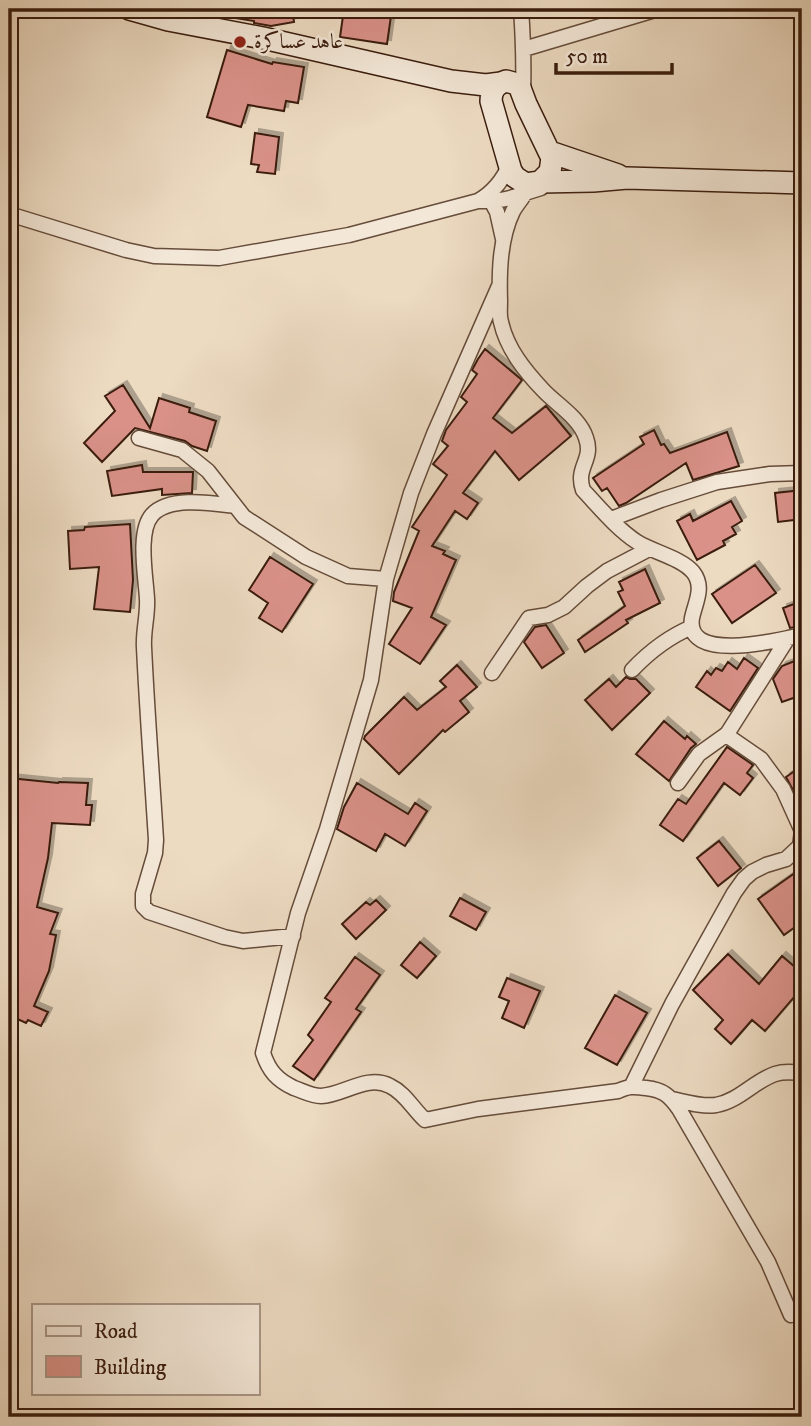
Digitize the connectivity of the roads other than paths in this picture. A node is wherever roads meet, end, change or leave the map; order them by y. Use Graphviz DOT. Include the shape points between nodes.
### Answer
graph roads {
  1 [pos="129,9"];
  2 [pos="521,9"];
  3 [pos="658,9"];
  4 [pos="523,54"];
  5 [pos="451,81"];
  6 [pos="501,83"];
  7 [pos="524,98"];
  8 [pos="494,111"];
  9 [pos="548,148"];
  10 [pos="510,164"];
  11 [pos="627,178"];
  12 [pos="802,183"];
  13 [pos="542,186"];
  14 [pos="487,198"];
  15 [pos="9,214"];
  16 [pos="503,240"];
  17 [pos="499,286"];
  18 [pos="139,438"];
  19 [pos="802,472"];
  20 [pos="234,506"];
  21 [pos="611,519"];
  22 [pos="649,550"];
  23 [pos="386,579"];
  24 [pos="692,627"];
  25 [pos="795,637"];
  26 [pos="632,670"];
  27 [pos="492,673"];
  28 [pos="727,734"];
  29 [pos="678,783"];
  30 [pos="293,936"];
  31 [pos="802,1073"];
  32 [pos="632,1085"];
  33 [pos="672,1099"];
  34 [pos="791,1315"];
  1 -- 5 [label="street"];
  2 -- 4 [label="street"];
  3 -- 4 [label="street"];
  4 -- 6 [label="street"];
  4 -- 7 [label="street"];
  5 -- 6 [label="street"];
  5 -- 8 [label="street"];
  6 -- 7 [label="street" via="517,84"];
  6 -- 8 [label="street" via="491,95"];
  7 -- 9 [label="street"];
  8 -- 10 [label="street"];
  9 -- 11 [label="street"];
  9 -- 13 [label="street" via="550,172"];
  10 -- 13 [label="street" via="514,177"];
  10 -- 14 [label="street"];
  11 -- 12 [label="street"];
  11 -- 13 [label="street"];
  13 -- 14 [label="street" via="511,199"];
  13 -- 16 [label="street" via="512,213"];
  14 -- 15 [label="street" via="349,235 219,258 154,256"];
  14 -- 16 [label="street" via="497,212"];
  16 -- 17 [label="street"];
  17 -- 21 [label="street" via="501,321 509,343 525,371 577,422 586,437 589,454 580,482"];
  17 -- 23 [label="street" via="411,493"];
  18 -- 20 [label="street" via="182,450 208,471"];
  19 -- 21 [label="street" via="718,482"];
  20 -- 23 [label="street" via="244,517 326,567 348,576"];
  20 -- 30 [label="street" via="177,503 152,516 144,532 147,601 143,643 156,840 143,905 149,912 243,941"];
  21 -- 22 [label="street"];
  22 -- 24 [label="street" via="682,563 694,574 699,595"];
  22 -- 27 [label="street" via="607,571 564,607 529,618"];
  23 -- 30 [label="street" via="371,680"];
  24 -- 25 [label="street" via="704,642 715,645"];
  24 -- 26 [label="street" via="674,634"];
  25 -- 28 [label="street"];
  28 -- 29 [label="street" via="699,754"];
  28 -- 32 [label="street" via="761,759 783,789 802,831 800,846 786,859 752,872 739,886"];
  30 -- 32 [label="street" via="263,1053 274,1076 302,1091 323,1096 371,1082 389,1085 425,1120 618,1091"];
  31 -- 33 [label="street" via="774,1075 716,1105"];
  32 -- 33 [label="street" via="654,1088"];
  33 -- 34 [label="street" via="768,1262"];
}
